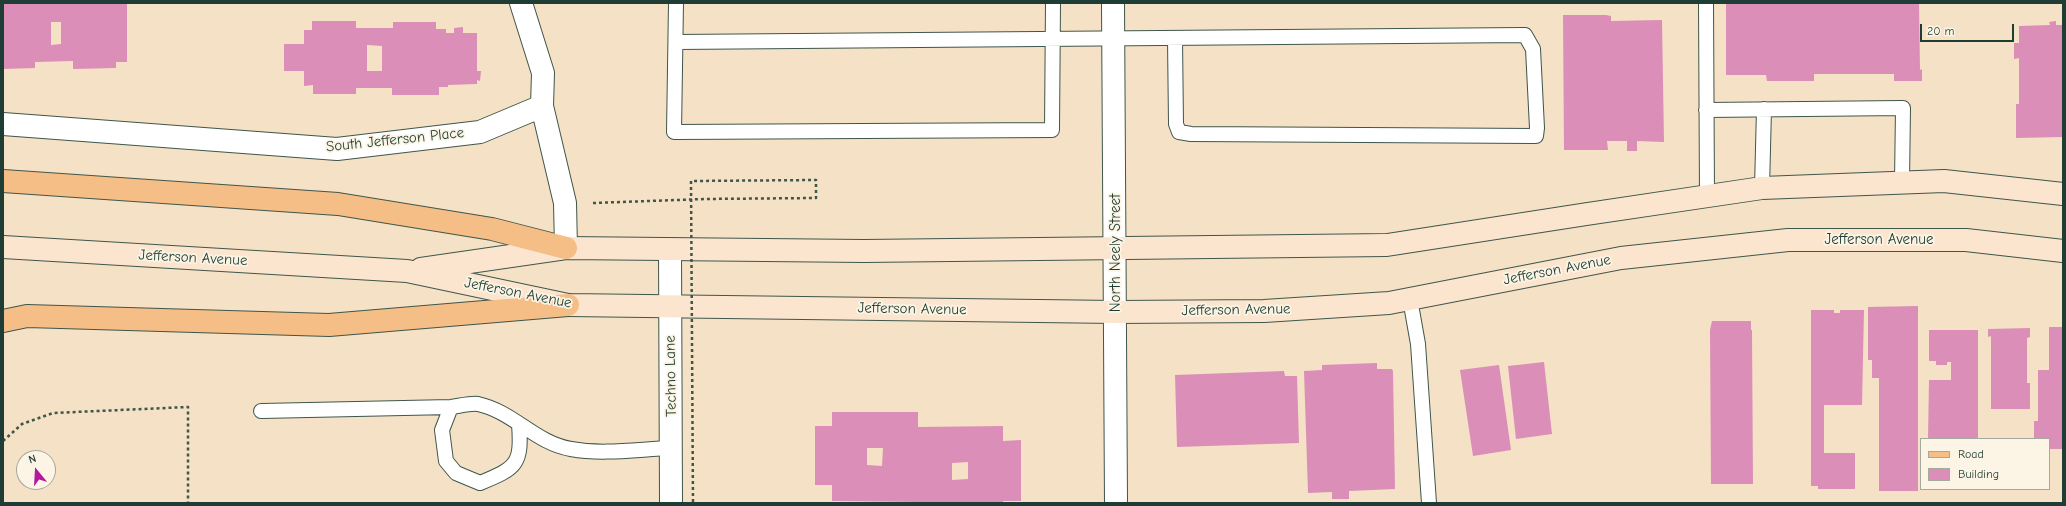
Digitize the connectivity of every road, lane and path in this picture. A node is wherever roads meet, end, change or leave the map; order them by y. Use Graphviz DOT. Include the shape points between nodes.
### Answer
graph roads {
  1 [pos="521,3"];
  2 [pos="676,3"];
  3 [pos="1053,3"];
  4 [pos="1113,3"];
  5 [pos="1706,3"];
  6 [pos="1175,39"];
  7 [pos="1053,40"];
  8 [pos="1114,40"];
  9 [pos="676,42"];
  10 [pos="542,106"];
  11 [pos="1764,109"];
  12 [pos="1706,110"];
  13 [pos="3,124"];
  14 [pos="3,181"];
  15 [pos="1902,182"];
  16 [pos="1762,188"];
  17 [pos="2063,194"];
  18 [pos="1707,196"];
  19 [pos="565,203"];
  20 [pos="3,247"];
  21 [pos="1116,247"];
  22 [pos="566,248"];
  23 [pos="670,250"];
  24 [pos="2063,251"];
  25 [pos="407,271"];
  26 [pos="1410,299"];
  27 [pos="568,305"];
  28 [pos="670,307"];
  29 [pos="1116,312"];
  30 [pos="3,321"];
  31 [pos="451,407"];
  32 [pos="261,411"];
  33 [pos="519,424"];
  34 [pos="3,441"];
  35 [pos="672,448"];
  36 [pos="188,503"];
  37 [pos="671,503"];
  38 [pos="693,503"];
  39 [pos="1116,503"];
  40 [pos="1429,503"];
  1 -- 10 [label="street" via="543,73"];
  2 -- 9 [label="lane"];
  3 -- 7 [label="lane"];
  4 -- 8 [label="street, North Neely Street"];
  5 -- 12 [label="lane"];
  6 -- 6 [label="lane" via="1525,35 1533,49 1536,136 1179,132 1176,124"];
  6 -- 8 [label="lane"];
  7 -- 8 [label="lane"];
  7 -- 9 [label="lane"];
  7 -- 9 [label="lane" via="1052,130 674,132"];
  8 -- 21 [label="street, North Neely Street"];
  10 -- 13 [label="street, South Jefferson Place" via="480,132 337,149"];
  10 -- 19 [label="street"];
  11 -- 12 [label="lane"];
  11 -- 15 [label="lane" via="1903,108"];
  11 -- 16 [label="lane"];
  12 -- 18 [label="lane"];
  14 -- 22 [label="main road" via="338,204 492,229"];
  15 -- 16 [label="main road, Jefferson Avenue"];
  15 -- 17 [label="main road, Jefferson Avenue" via="1944,181"];
  16 -- 18 [label="main road, Jefferson Avenue"];
  18 -- 21 [label="main road, Jefferson Avenue" via="1387,245"];
  19 -- 22 [label="street"];
  19 -- 38 [label="path, bridge" via="705,198 816,198 816,180 691,181"];
  20 -- 25 [label="main road, Jefferson Avenue"];
  21 -- 23 [label="main road, Jefferson Avenue" via="864,251"];
  21 -- 29 [label="street, North Neely Street"];
  22 -- 23 [label="main road, Jefferson Avenue"];
  22 -- 25 [label="main road, Jefferson Avenue"];
  23 -- 28 [label="street, Techno Lane"];
  24 -- 26 [label="main road, Jefferson Avenue" via="1966,240 1788,240 1621,258"];
  25 -- 27 [label="main road, Jefferson Avenue"];
  26 -- 29 [label="main road, Jefferson Avenue" via="1389,303 1264,311"];
  26 -- 40 [label="lane" via="1418,344"];
  27 -- 28 [label="main road, Jefferson Avenue"];
  27 -- 30 [label="main road" via="329,325 27,316"];
  28 -- 29 [label="main road, Jefferson Avenue"];
  28 -- 35 [label="street, Techno Lane"];
  29 -- 39 [label="street, North Neely Street"];
  31 -- 32 [label="lane"];
  31 -- 33 [label="lane" via="477,404 507,414"];
  31 -- 33 [label="lane" via="442,430 446,461 456,473 480,482 515,464 520,451"];
  33 -- 35 [label="lane" via="536,436 570,449 595,451"];
  34 -- 36 [label="path" via="22,424 53,413 188,407"];
  35 -- 37 [label="street, Techno Lane"];
}
